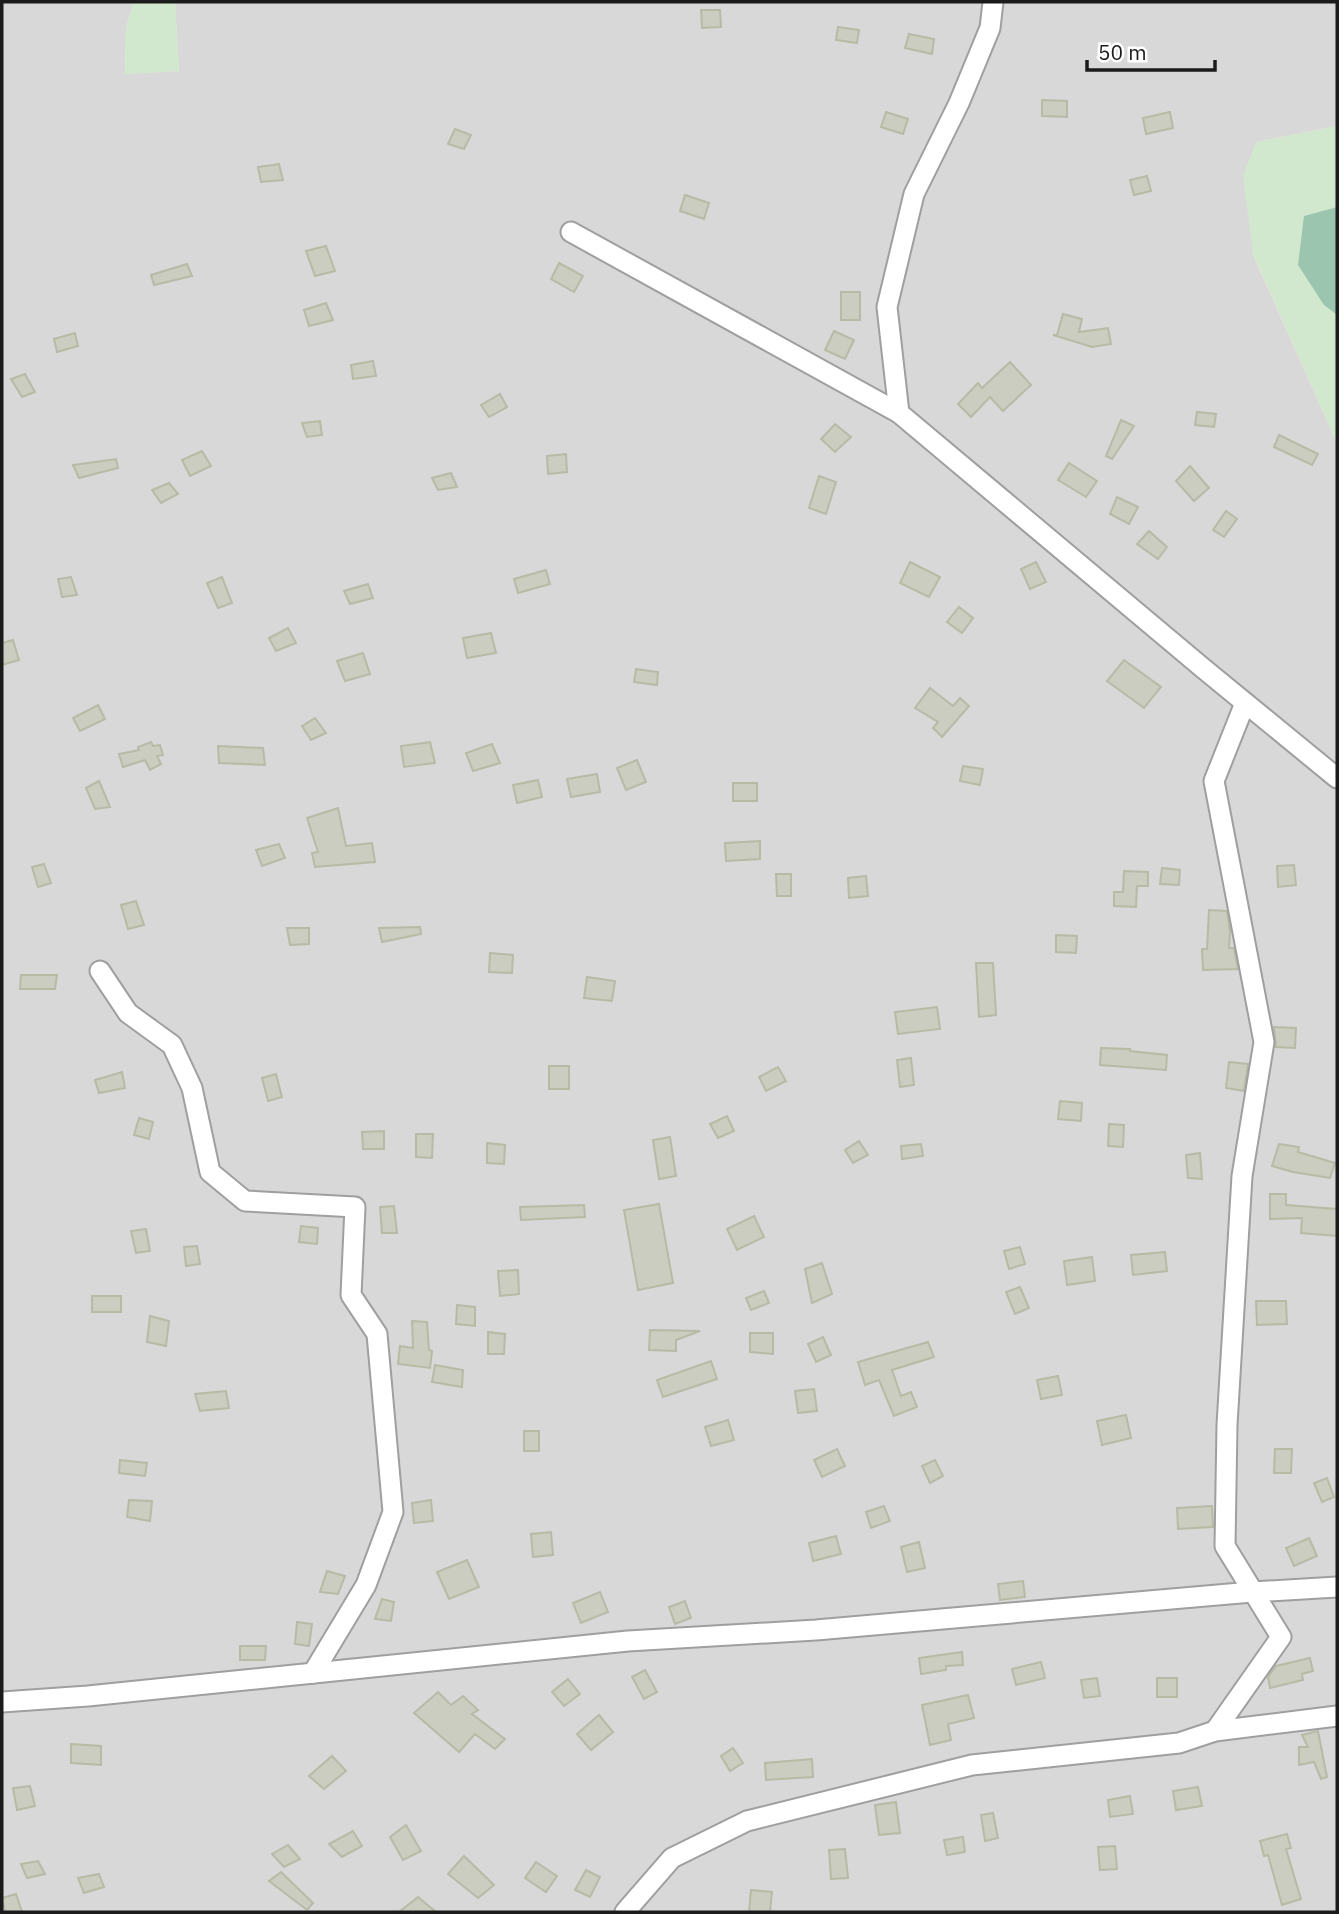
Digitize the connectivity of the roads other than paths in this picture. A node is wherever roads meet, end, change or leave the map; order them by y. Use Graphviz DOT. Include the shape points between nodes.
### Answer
graph roads {
  1 [pos="993,2"];
  2 [pos="571,232"];
  3 [pos="899,413"];
  4 [pos="1245,703"];
  5 [pos="1337,778"];
  6 [pos="100,971"];
  7 [pos="1337,1587"];
  8 [pos="1252,1592"];
  9 [pos="313,1673"];
  10 [pos="2,1702"];
  11 [pos="1337,1716"];
  12 [pos="1215,1731"];
  13 [pos="625,1912"];
  1 -- 3 [label="street" via="990,28 914,194 887,307"];
  2 -- 3 [label="street"];
  3 -- 4 [label="street"];
  4 -- 5 [label="street"];
  4 -- 8 [label="street" via="1214,781 1264,1042 1242,1176 1227,1439 1225,1546"];
  6 -- 9 [label="street" via="128,1013 172,1045 192,1088 211,1172 245,1200 355,1207 351,1295 377,1334 394,1512 366,1585"];
  7 -- 8 [label="street"];
  8 -- 9 [label="street" via="628,1641"];
  8 -- 12 [label="street" via="1281,1637"];
  9 -- 10 [label="street"];
  11 -- 12 [label="street"];
  12 -- 13 [label="street" via="1179,1743 972,1765 747,1821 672,1858"];
}
